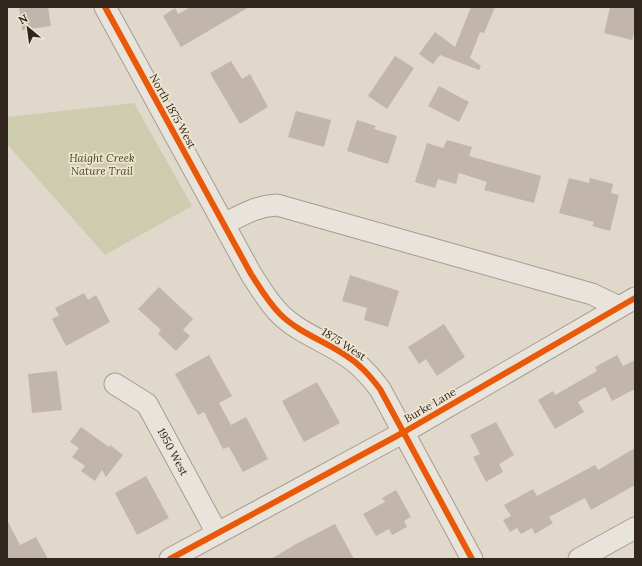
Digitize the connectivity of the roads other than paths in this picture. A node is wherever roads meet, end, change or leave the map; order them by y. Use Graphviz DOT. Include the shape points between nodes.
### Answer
graph roads {
  1 [pos="106,7"];
  2 [pos="224,224"];
  3 [pos="627,303"];
  4 [pos="115,384"];
  5 [pos="404,432"];
  6 [pos="635,528"];
  7 [pos="217,533"];
  8 [pos="170,559"];
  9 [pos="472,559"];
  10 [pos="579,559"];
  1 -- 2 [label="street, North 1875 West"];
  2 -- 3 [label="street" via="263,205 277,205"];
  2 -- 5 [label="street, 1875 West" via="251,274 280,315 364,369 380,389"];
  3 -- 5 [label="street, Burke Lane"];
  4 -- 7 [label="street, 1950 West" via="147,404"];
  5 -- 7 [label="street, Burke Lane"];
  5 -- 9 [label="street, 1875 West"];
  6 -- 10 [label="street"];
  7 -- 8 [label="street, Burke Lane"];
}
